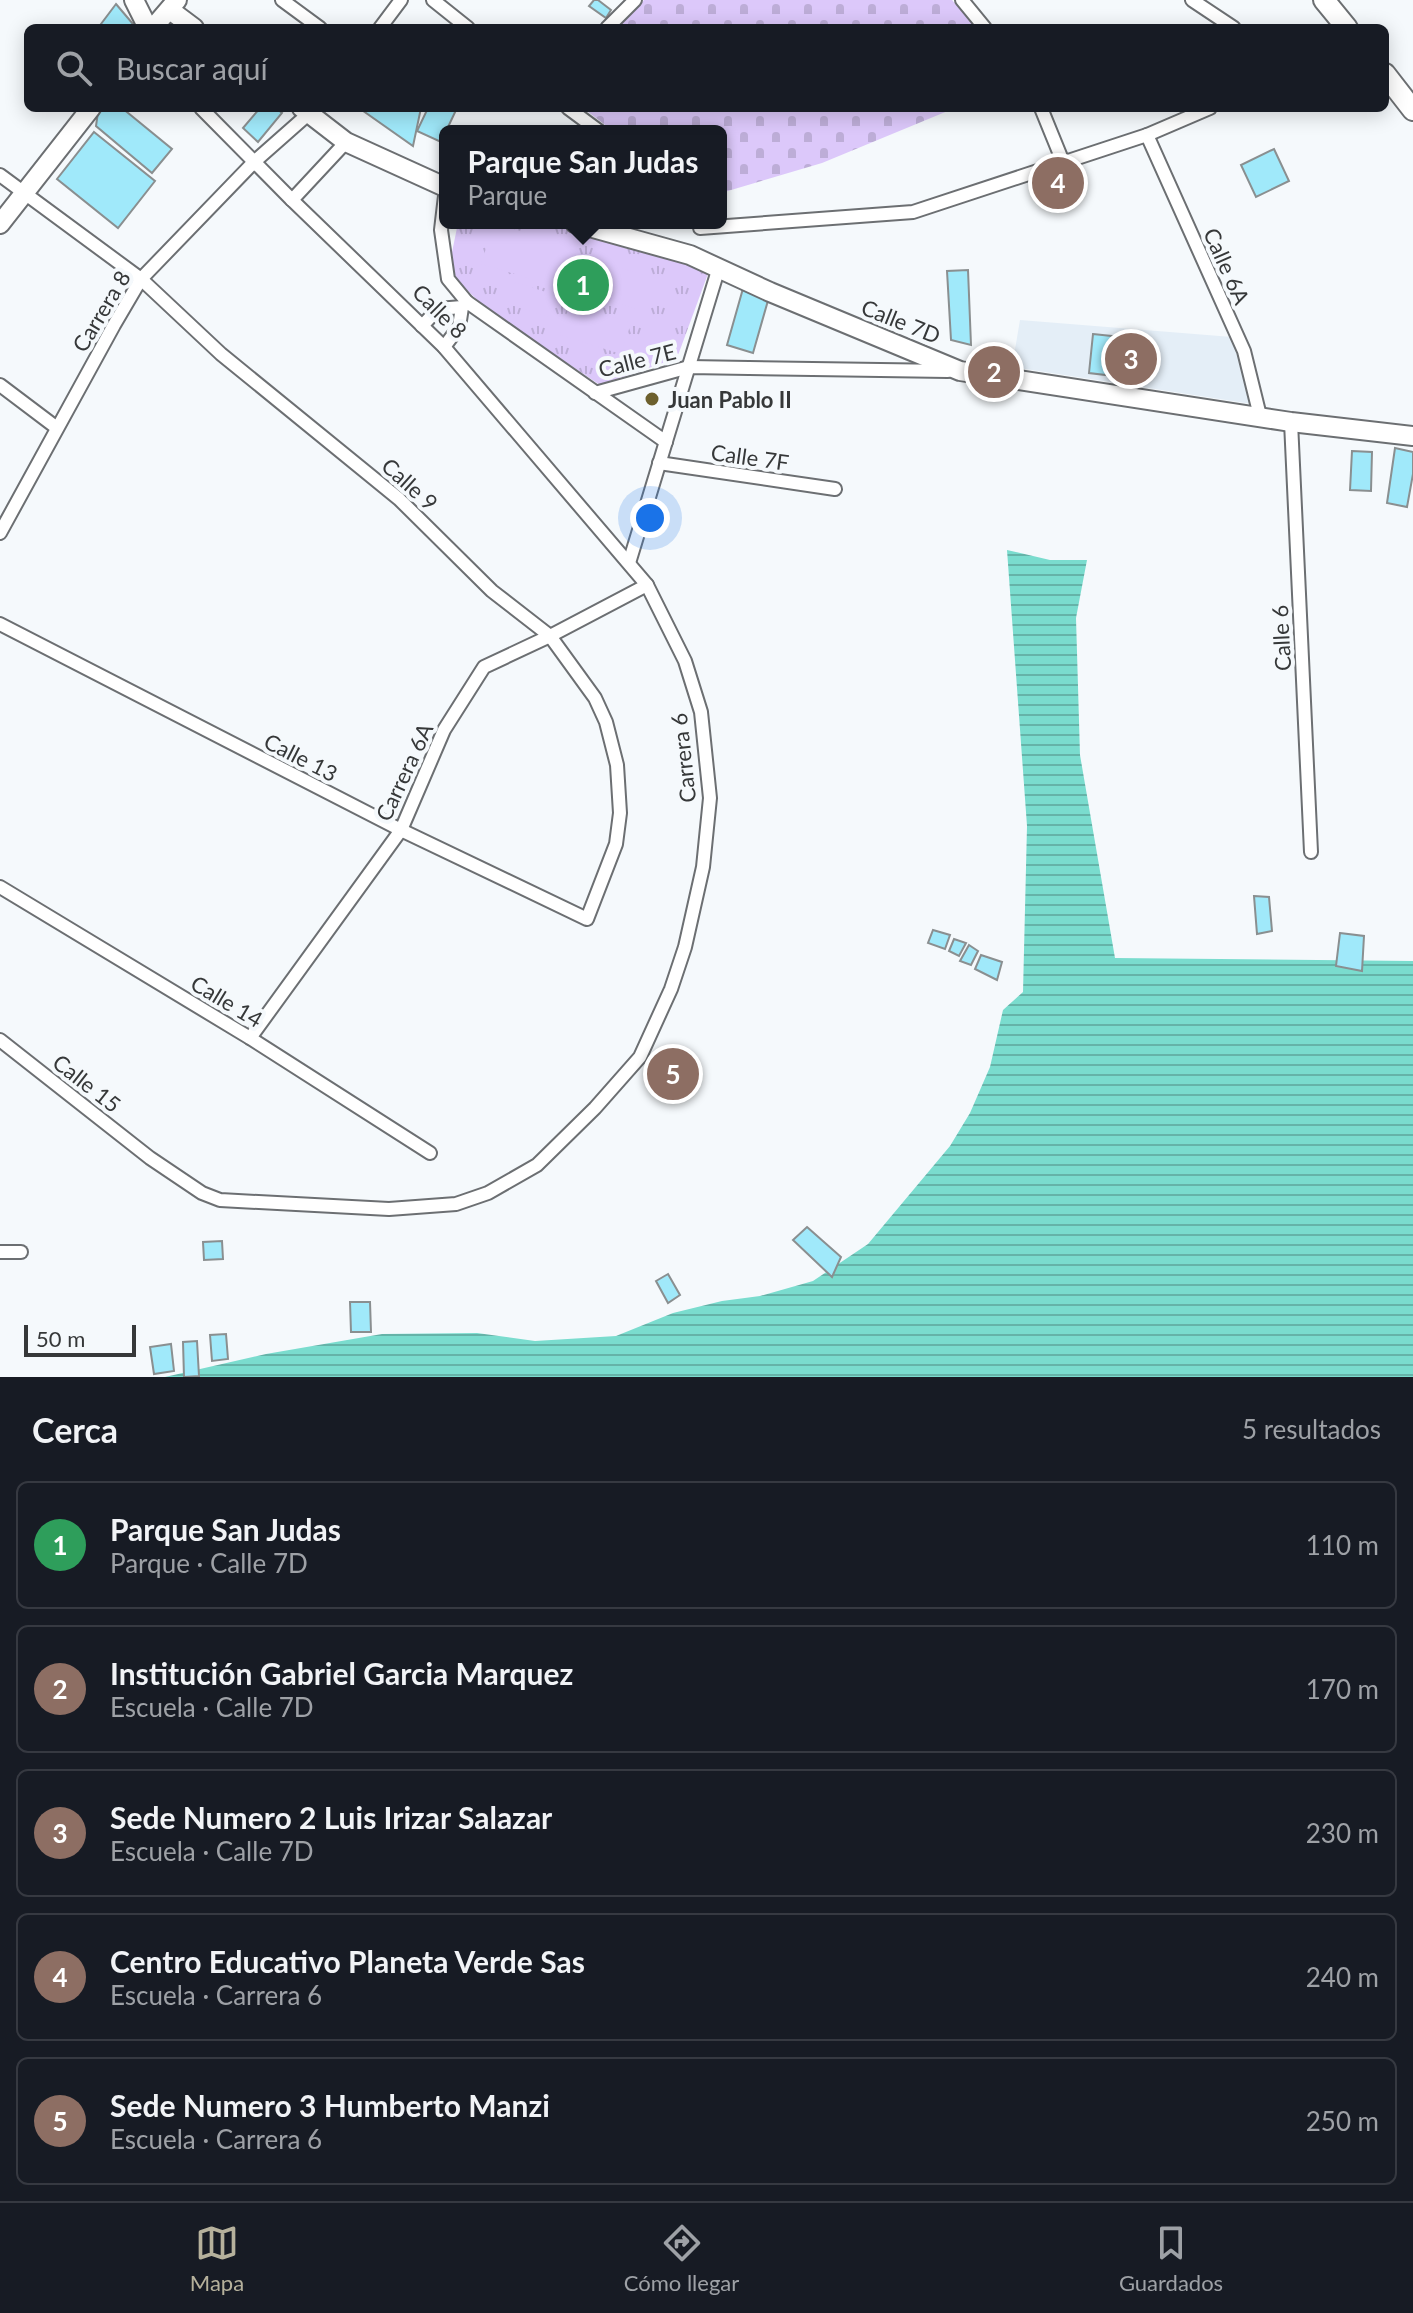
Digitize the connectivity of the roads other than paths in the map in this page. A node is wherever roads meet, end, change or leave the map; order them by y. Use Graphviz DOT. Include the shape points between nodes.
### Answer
graph roads {
  1 [pos="134,0"];
  2 [pos="282,0"];
  3 [pos="401,0"];
  4 [pos="433,0"];
  5 [pos="635,0"];
  6 [pos="962,0"];
  7 [pos="1192,0"];
  8 [pos="1324,0"];
  9 [pos="173,5"];
  10 [pos="149,24"];
  11 [pos="155,24"];
  12 [pos="190,24"];
  13 [pos="315,24"];
  14 [pos="383,24"];
  15 [pos="463,24"];
  16 [pos="611,24"];
  17 [pos="982,24"];
  18 [pos="1228,24"];
  19 [pos="1344,24"];
  20 [pos="1389,79"];
  21 [pos="1413,110"];
  22 [pos="88,112"];
  23 [pos="205,112"];
  24 [pos="307,112"];
  25 [pos="311,112"];
  26 [pos="573,112"];
  27 [pos="1043,112"];
  28 [pos="1201,112"];
  29 [pos="591,125"];
  30 [pos="1147,135"];
  31 [pos="346,142"];
  32 [pos="254,162"];
  33 [pos="1063,162"];
  34 [pos="0,175"];
  35 [pos="439,184"];
  36 [pos="25,192"];
  37 [pos="292,200"];
  38 [pos="0,224"];
  39 [pos="727,224"];
  40 [pos="441,229"];
  41 [pos="597,229"];
  42 [pos="699,229"];
  43 [pos="690,255"];
  44 [pos="719,267"];
  45 [pos="141,279"];
  46 [pos="464,304"];
  47 [pos="422,326"];
  48 [pos="444,347"];
  49 [pos="689,367"];
  50 [pos="960,371"];
  51 [pos="0,385"];
  52 [pos="595,393"];
  53 [pos="1260,416"];
  54 [pos="1291,422"];
  55 [pos="57,428"];
  56 [pos="1413,436"];
  57 [pos="666,442"];
  58 [pos="659,463"];
  59 [pos="835,489"];
  60 [pos="0,533"];
  61 [pos="629,563"];
  62 [pos="647,585"];
  63 [pos="0,624"];
  64 [pos="550,636"];
  65 [pos="401,830"];
  66 [pos="1311,852"];
  67 [pos="0,887"];
  68 [pos="587,919"];
  69 [pos="250,1038"];
  70 [pos="0,1040"];
  71 [pos="430,1153"];
  72 [pos="150,1158"];
  73 [pos="0,1252"];
  74 [pos="21,1252"];
  1 -- 10 [label="main road"];
  2 -- 13 [label="street"];
  3 -- 14 [label="street"];
  4 -- 15 [label="street"];
  5 -- 16 [label="street"];
  6 -- 17 [label="street"];
  7 -- 18 [label="street"];
  8 -- 19 [label="main road"];
  9 -- 11 [label="main road"];
  9 -- 12 [label="main road"];
  20 -- 21 [label="main road"];
  22 -- 36 [label="main road"];
  23 -- 32 [label="street, Calle 8"];
  24 -- 32 [label="street, Carrera 8"];
  25 -- 31 [label="main road"];
  26 -- 29 [label="street"];
  27 -- 33 [label="street"];
  28 -- 30 [label="street"];
  30 -- 33 [label="street"];
  30 -- 53 [label="street, Calle 6A" via="1244,351"];
  31 -- 35 [label="main road"];
  31 -- 37 [label="street"];
  32 -- 37 [label="street, Calle 8"];
  32 -- 45 [label="street, Carrera 8"];
  33 -- 39 [label="street" via="913,212"];
  34 -- 36 [label="street, Calle 9"];
  36 -- 38 [label="main road"];
  36 -- 45 [label="street, Calle 9"];
  37 -- 47 [label="street, Calle 8"];
  40 -- 46 [label="street, Calle 7E" via="448,279"];
  41 -- 43 [label="main road, Calle 7D"];
  42 -- 43 [label="street"];
  43 -- 44 [label="main road, Calle 7D"];
  44 -- 49 [label="street"];
  44 -- 50 [label="main road, Calle 7D"];
  45 -- 55 [label="street, Carrera 8"];
  45 -- 64 [label="street, Calle 9" via="221,354 399,499 492,591"];
  46 -- 47 [label="street" via="438,309"];
  46 -- 48 [label="street" via="459,327"];
  46 -- 52 [label="street, Calle 7E"];
  47 -- 48 [label="street, Calle 8"];
  48 -- 61 [label="street, Calle 8"];
  49 -- 50 [label="street, Calle 7E"];
  49 -- 52 [label="street, Calle 7E"];
  49 -- 57 [label="street"];
  50 -- 53 [label="main road, Calle 7D"];
  51 -- 55 [label="street"];
  52 -- 57 [label="street"];
  53 -- 54 [label="main road, Calle 7D"];
  54 -- 56 [label="main road, Calle 7D"];
  54 -- 66 [label="street, Calle 6"];
  55 -- 60 [label="street, Carrera 8"];
  57 -- 58 [label="street"];
  58 -- 59 [label="street, Calle 7F"];
  58 -- 61 [label="street"];
  61 -- 62 [label="street, Carrera 6"];
  62 -- 64 [label="street, Carrera 6A"];
  62 -- 72 [label="street, Carrera 6" via="685,661 703,725 710,798 703,867 685,947 640,1057 537,1165 456,1204 389,1209 220,1200"];
  63 -- 65 [label="street, Calle 13"];
  64 -- 65 [label="street, Carrera 6A" via="484,667 444,730"];
  64 -- 68 [label="street, Calle 9" via="595,698 617,765 616,844"];
  65 -- 68 [label="street, Calle 13"];
  65 -- 69 [label="street, Carrera 6A"];
  67 -- 69 [label="street, Calle 14"];
  69 -- 71 [label="street, Calle 14"];
  70 -- 72 [label="street, Calle 15"];
  73 -- 74 [label="street"];
}
